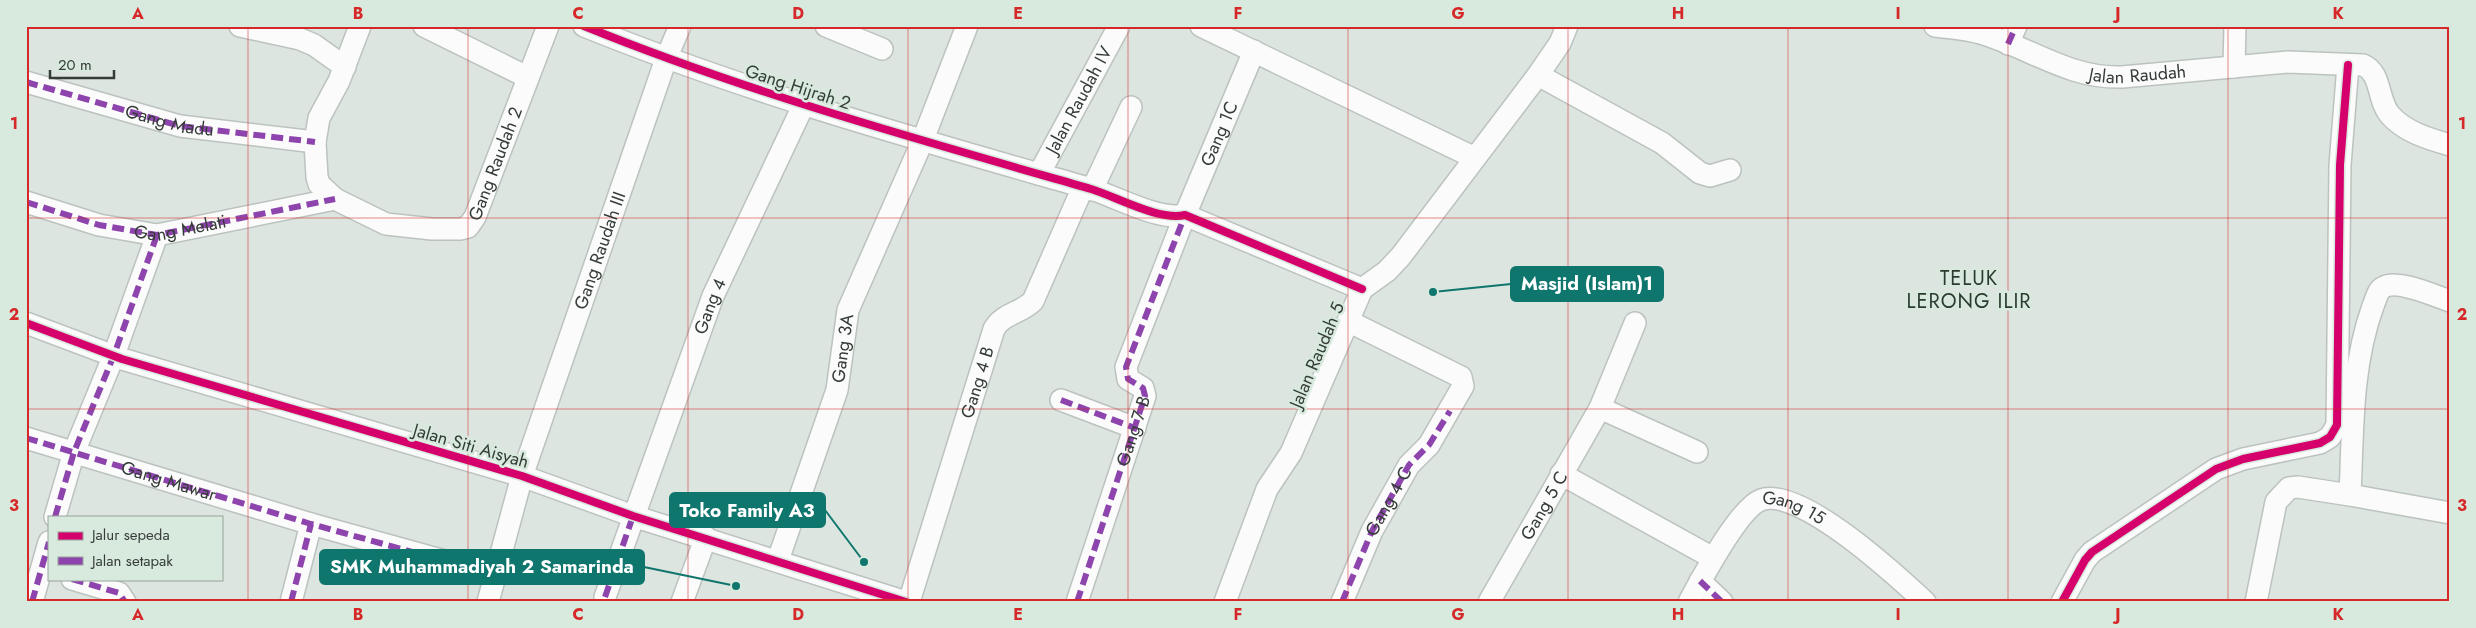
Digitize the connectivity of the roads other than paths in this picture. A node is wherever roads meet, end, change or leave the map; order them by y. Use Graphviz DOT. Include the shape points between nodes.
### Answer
graph roads {
  1 [pos="240,26"];
  2 [pos="360,26"];
  3 [pos="424,26"];
  4 [pos="548,26"];
  5 [pos="584,26"];
  6 [pos="680,26"];
  7 [pos="826,26"];
  8 [pos="967,26"];
  9 [pos="1119,26"];
  10 [pos="1201,26"];
  11 [pos="1567,26"];
  12 [pos="1935,26"];
  13 [pos="2235,26"];
  14 [pos="2012,35"];
  15 [pos="882,49"];
  16 [pos="1254,52"];
  17 [pos="666,59"];
  18 [pos="2348,65"];
  19 [pos="344,67"];
  20 [pos="2234,67"];
  21 [pos="1538,75"];
  22 [pos="526,77"];
  23 [pos="26,82"];
  24 [pos="804,104"];
  25 [pos="1131,107"];
  26 [pos="315,142"];
  27 [pos="922,142"];
  28 [pos="2450,145"];
  29 [pos="1475,158"];
  30 [pos="1730,170"];
  31 [pos="1039,174"];
  32 [pos="1087,188"];
  33 [pos="335,199"];
  34 [pos="26,202"];
  35 [pos="1184,215"];
  36 [pos="157,235"];
  37 [pos="1362,289"];
  38 [pos="2450,301"];
  39 [pos="1348,321"];
  40 [pos="26,323"];
  41 [pos="1635,323"];
  42 [pos="114,356"];
  43 [pos="1061,400"];
  44 [pos="1600,408"];
  45 [pos="1135,428"];
  46 [pos="26,438"];
  47 [pos="74,452"];
  48 [pos="1697,452"];
  49 [pos="1561,474"];
  50 [pos="522,476"];
  51 [pos="2350,495"];
  52 [pos="2448,508"];
  53 [pos="55,516"];
  54 [pos="634,516"];
  55 [pos="311,524"];
  56 [pos="706,537"];
  57 [pos="48,549"];
  58 [pos="1713,558"];
  59 [pos="778,560"];
  60 [pos="45,571"];
  61 [pos="496,575"];
  62 [pos="75,580"];
  63 [pos="1700,581"];
  64 [pos="605,597"];
  65 [pos="32,602"];
  66 [pos="126,602"];
  67 [pos="291,602"];
  68 [pos="488,602"];
  69 [pos="682,602"];
  70 [pos="907,602"];
  71 [pos="1077,602"];
  72 [pos="1225,602"];
  73 [pos="1342,602"];
  74 [pos="1489,602"];
  75 [pos="1689,602"];
  76 [pos="1722,602"];
  77 [pos="1925,602"];
  78 [pos="2062,602"];
  79 [pos="2256,602"];
  1 -- 19 [label="street" via="300,39"];
  2 -- 19 [label="street"];
  3 -- 22 [label="street"];
  4 -- 22 [label="street, Gang Raudah 2"];
  5 -- 17 [label="street, Gang Hijrah 2"];
  6 -- 17 [label="street, Gang Raudah III"];
  7 -- 15 [label="street"];
  8 -- 27 [label="street, Gang 3A"];
  9 -- 31 [label="street, Jalan Raudah IV"];
  10 -- 16 [label="street"];
  11 -- 21 [label="street, Jalan Raudah 5" via="1560,44"];
  12 -- 14 [label="street, Jalan Raudah" via="1981,34"];
  13 -- 20 [label="street"];
  14 -- 20 [label="street, Jalan Raudah" via="2061,67 2099,77"];
  16 -- 29 [label="street"];
  16 -- 35 [label="street, Gang 1C"];
  17 -- 24 [label="street, Gang Hijrah 2"];
  17 -- 50 [label="street, Gang Raudah III"];
  18 -- 20 [label="street, Jalan Raudah" via="2288,62"];
  18 -- 28 [label="street, Jalan Raudah" via="2363,64 2370,68 2383,104 2403,126"];
  18 -- 78 [label="street" via="2340,165 2335,432 2320,443 2243,459 2206,474 2092,552"];
  19 -- 26 [label="street" via="319,118"];
  21 -- 29 [label="street, Jalan Raudah 5"];
  21 -- 30 [label="street" via="1662,143 1700,174 1710,176"];
  22 -- 33 [label="street, Gang Raudah 2" via="475,217 468,227 432,229 386,224"];
  23 -- 26 [label="street, Gang Madu" via="180,126"];
  24 -- 27 [label="street, Gang Hijrah 2"];
  24 -- 54 [label="street, Gang 4" via="716,286"];
  25 -- 32 [label="street, Gang 4 B"];
  26 -- 33 [label="street" via="319,184"];
  27 -- 31 [label="street, Gang Hijrah 2"];
  27 -- 59 [label="street, Gang 3A" via="848,310 837,390"];
  29 -- 37 [label="street, Jalan Raudah 5" via="1401,256"];
  31 -- 32 [label="street, Gang Hijrah 2"];
  32 -- 35 [label="street, Gang Hijrah 2" via="1169,216"];
  32 -- 70 [label="street, Gang 4 B" via="1033,301 998,322 994,329"];
  33 -- 36 [label="street, Gang Melati"];
  34 -- 36 [label="street, Gang Melati" via="99,225"];
  35 -- 37 [label="street, Gang Hijrah 2"];
  35 -- 45 [label="street, Gang 7 B" via="1126,367 1128,379 1145,390"];
  36 -- 42 [label="street"];
  37 -- 39 [label="street, Jalan Raudah 5"];
  38 -- 51 [label="street" via="2396,285 2379,291 2367,324 2357,370"];
  39 -- 72 [label="street, Jalan Raudah 5" via="1291,452 1267,489"];
  39 -- 73 [label="street, Gang 4 C" via="1461,377 1463,386 1429,445 1409,465 1372,531"];
  40 -- 42 [label="street, Jalan Siti Aisyah"];
  41 -- 44 [label="street, Gang 5 C"];
  42 -- 47 [label="street"];
  42 -- 50 [label="street, Jalan Siti Aisyah"];
  43 -- 45 [label="street"];
  44 -- 48 [label="street"];
  44 -- 49 [label="street, Gang 5 C"];
  45 -- 71 [label="street, Gang 7 B"];
  46 -- 47 [label="street, Gang Mawar"];
  47 -- 53 [label="street"];
  47 -- 55 [label="street, Gang Mawar"];
  49 -- 58 [label="street"];
  49 -- 74 [label="street, Gang 5 C"];
  50 -- 54 [label="street, Jalan Siti Aisyah"];
  50 -- 61 [label="street, Gang Raudah III"];
  51 -- 52 [label="street"];
  51 -- 79 [label="street" via="2298,487 2289,488 2282,494 2276,502"];
  54 -- 56 [label="street, Jalan Siti Aisyah"];
  54 -- 64 [label="street, Gang 4"];
  55 -- 61 [label="street, Gang Mawar"];
  55 -- 67 [label="street"];
  56 -- 59 [label="street, Jalan Siti Aisyah"];
  56 -- 69 [label="street"];
  57 -- 60 [label="street"];
  58 -- 63 [label="street, Gang 15"];
  58 -- 77 [label="street, Gang 15" via="1754,503 1762,499 1780,500 1847,535"];
  59 -- 70 [label="street, Jalan Siti Aisyah"];
  60 -- 65 [label="street"];
  61 -- 68 [label="street, Gang Raudah III"];
  62 -- 66 [label="street" via="119,593"];
  63 -- 75 [label="street, Gang 15"];
  63 -- 76 [label="street"];
}
